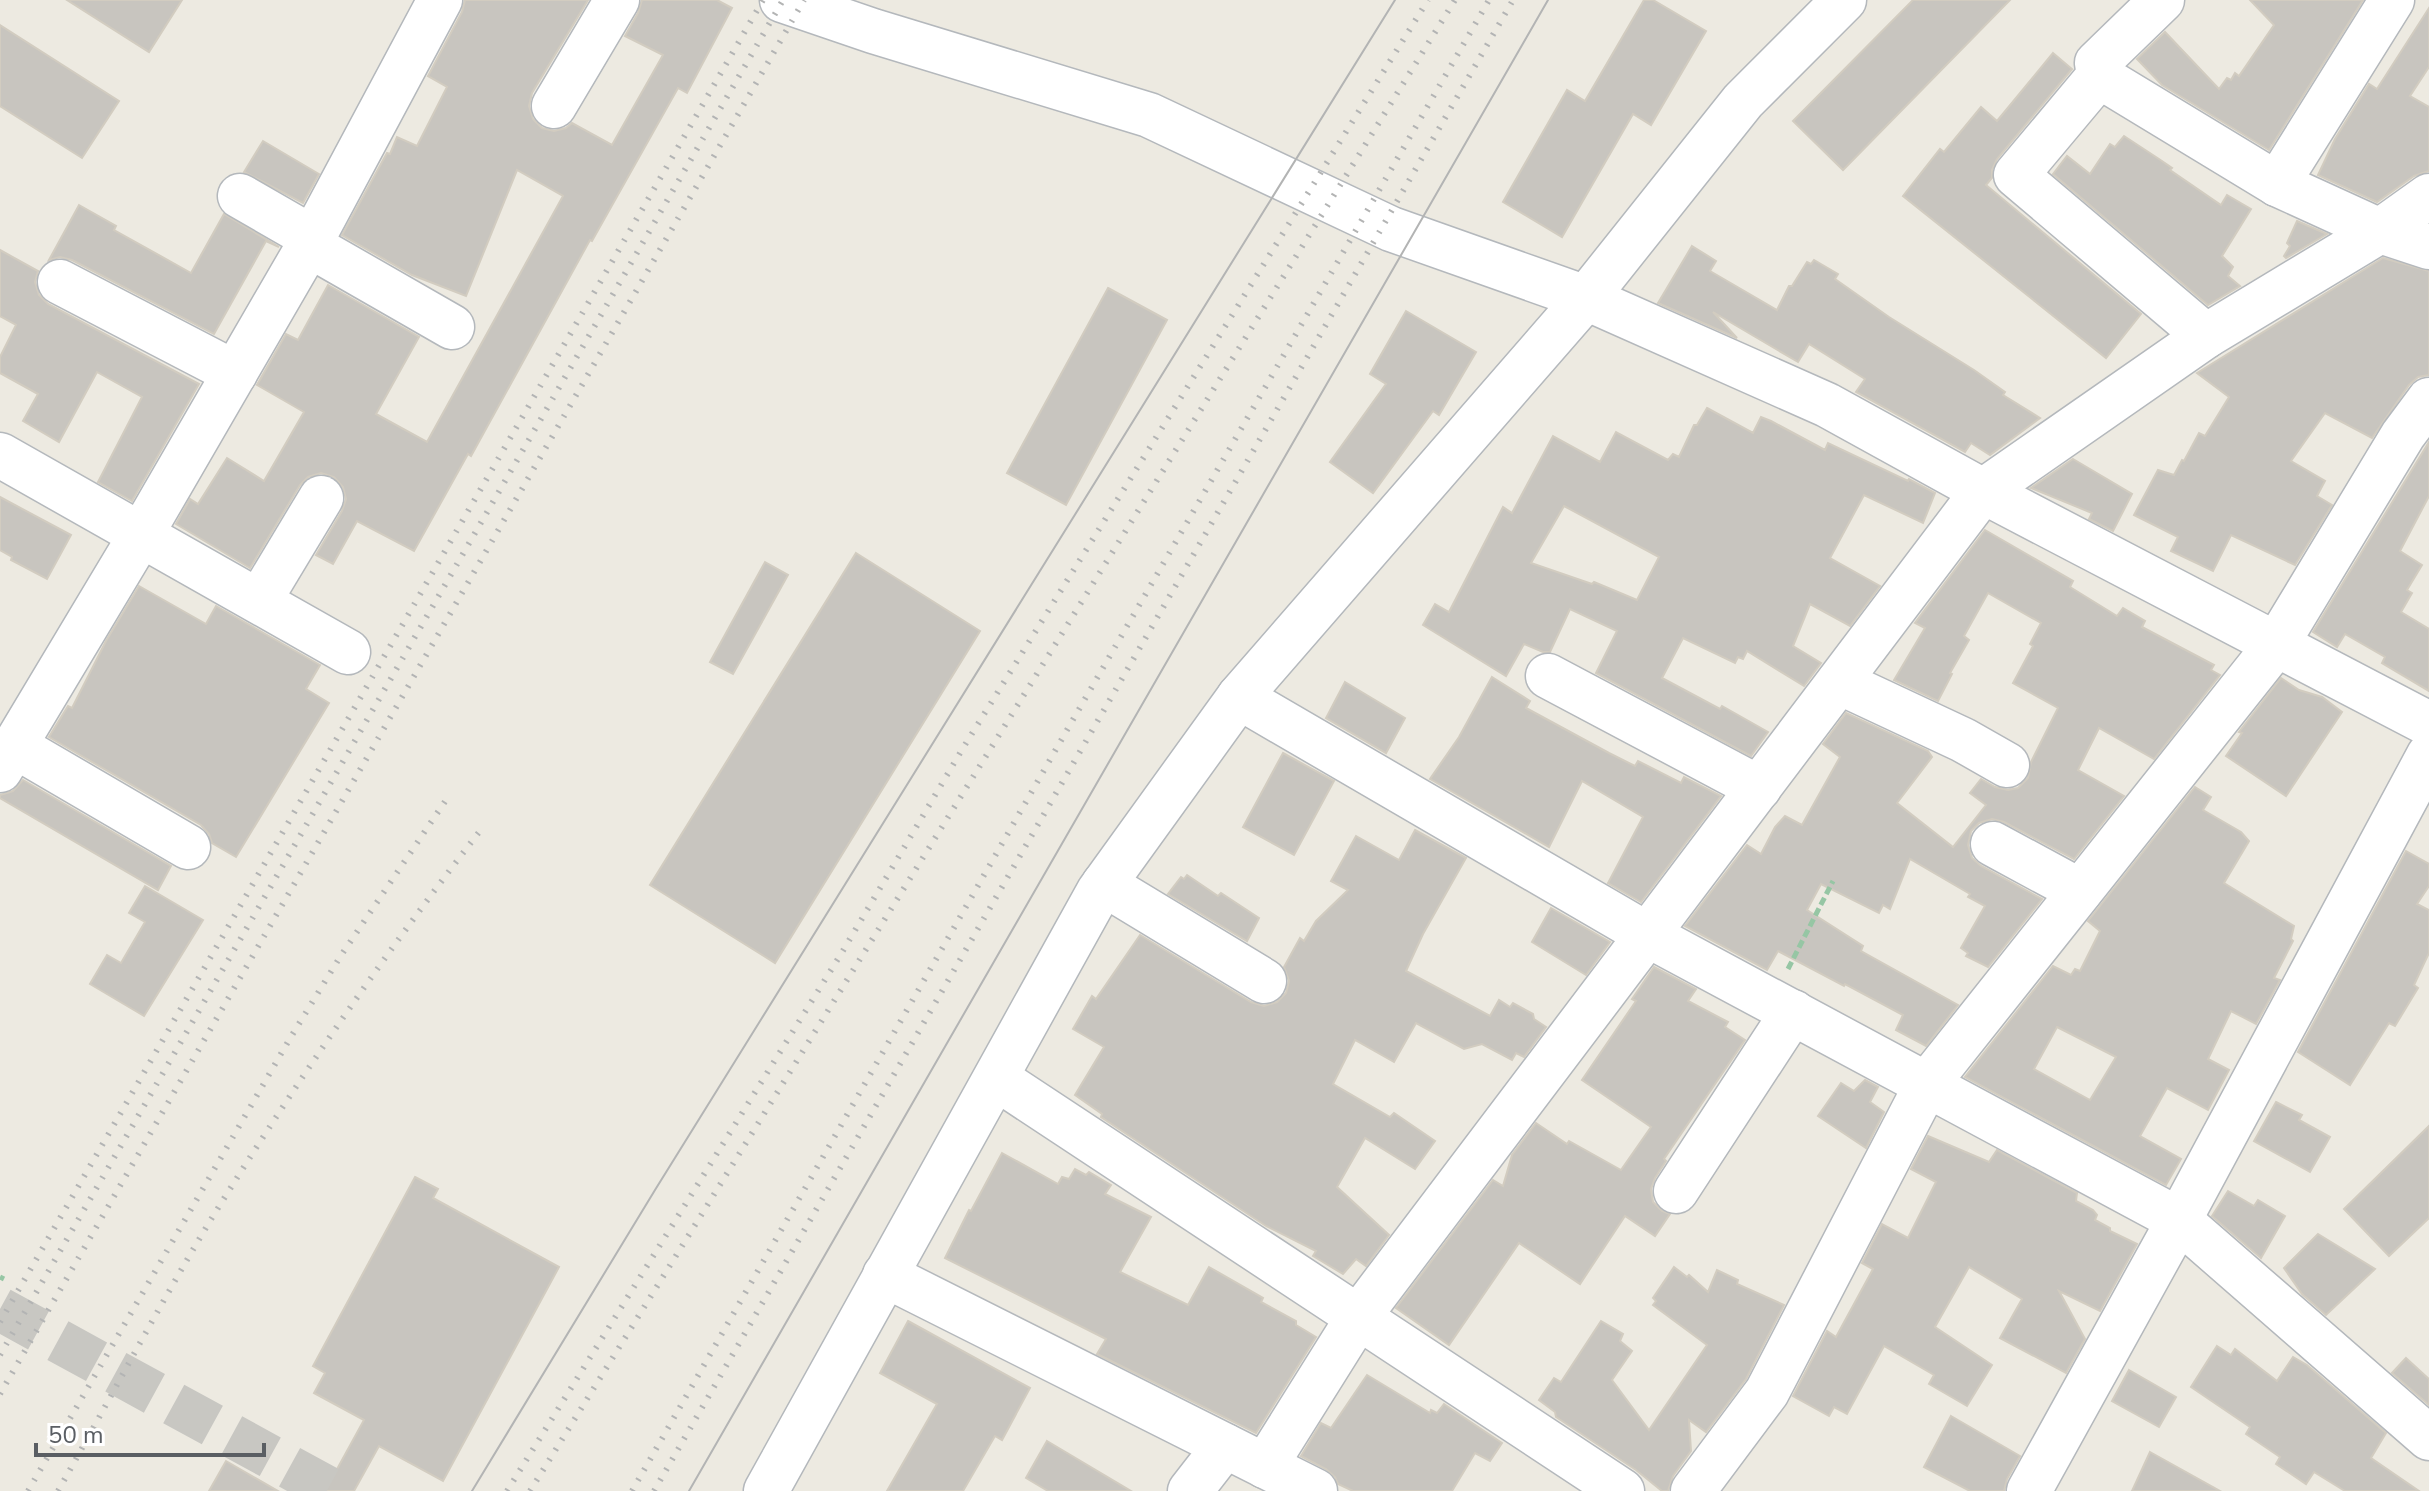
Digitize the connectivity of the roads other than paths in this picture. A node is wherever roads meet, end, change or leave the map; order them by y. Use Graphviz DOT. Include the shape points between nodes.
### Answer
graph roads {
  1 [pos="440,0"];
  2 [pos="617,0"];
  3 [pos="782,0"];
  4 [pos="1844,0"];
  5 [pos="2162,0"];
  6 [pos="2392,0"];
  7 [pos="2099,76"];
  8 [pos="554,106"];
  9 [pos="2277,184"];
  10 [pos="240,196"];
  11 [pos="2429,196"];
  12 [pos="2380,231"];
  13 [pos="311,242"];
  14 [pos="2429,247"];
  15 [pos="60,282"];
  16 [pos="1586,298"];
  17 [pos="452,327"];
  18 [pos="2206,336"];
  19 [pos="235,373"];
  20 [pos="2429,400"];
  21 [pos="0,455"];
  22 [pos="1983,491"];
  23 [pos="321,498"];
  24 [pos="142,533"];
  25 [pos="259,601"];
  26 [pos="2276,645"];
  27 [pos="348,652"];
  28 [pos="1548,676"];
  29 [pos="1839,682"];
  30 [pos="1239,697"];
  31 [pos="2429,724"];
  32 [pos="2429,755"];
  33 [pos="7,758"];
  34 [pos="2007,765"];
  35 [pos="1759,788"];
  36 [pos="1993,844"];
  37 [pos="188,847"];
  38 [pos="1104,884"];
  39 [pos="2080,891"];
  40 [pos="1648,935"];
  41 [pos="1264,981"];
  42 [pos="1782,1006"];
  43 [pos="996,1078"];
  44 [pos="1927,1084"];
  45 [pos="1676,1191"];
  46 [pos="2179,1220"];
  47 [pos="885,1275"];
  48 [pos="1359,1316"];
  49 [pos="2429,1438"];
  50 [pos="1225,1446"];
  51 [pos="1265,1466"];
  52 [pos="766,1491"];
  53 [pos="1190,1491"];
  54 [pos="1315,1491"];
  55 [pos="1622,1491"];
  56 [pos="1693,1491"];
  57 [pos="2029,1491"];
  1 -- 13 [label="street"];
  2 -- 8 [label="street"];
  3 -- 16 [label="street" via="1149,115 1391,229"];
  4 -- 16 [label="street" via="1743,101"];
  5 -- 7 [label="street" via="2097,63"];
  6 -- 9 [label="street"];
  7 -- 9 [label="street"];
  7 -- 18 [label="street" via="2016,175"];
  9 -- 12 [label="street"];
  10 -- 13 [label="street"];
  11 -- 12 [label="street"];
  12 -- 14 [label="street"];
  12 -- 18 [label="street"];
  13 -- 17 [label="street"];
  13 -- 19 [label="street"];
  15 -- 19 [label="street"];
  16 -- 22 [label="street" via="1827,405"];
  16 -- 30 [label="street"];
  18 -- 22 [label="street"];
  19 -- 24 [label="street"];
  20 -- 26 [label="street"];
  21 -- 24 [label="street"];
  22 -- 26 [label="street"];
  22 -- 29 [label="street"];
  23 -- 25 [label="street"];
  24 -- 25 [label="street"];
  24 -- 33 [label="street"];
  25 -- 27 [label="street"];
  26 -- 31 [label="street"];
  26 -- 39 [label="street"];
  28 -- 35 [label="street"];
  29 -- 34 [label="street"];
  29 -- 35 [label="street"];
  30 -- 38 [label="street"];
  30 -- 40 [label="street"];
  32 -- 46 [label="street"];
  33 -- 37 [label="street"];
  35 -- 40 [label="street"];
  36 -- 39 [label="street"];
  38 -- 41 [label="street"];
  38 -- 43 [label="street"];
  39 -- 44 [label="street"];
  40 -- 42 [label="street"];
  40 -- 48 [label="street"];
  42 -- 44 [label="street"];
  42 -- 45 [label="street"];
  43 -- 47 [label="street"];
  43 -- 48 [label="street"];
  44 -- 46 [label="street"];
  44 -- 56 [label="street" via="1767,1392"];
  46 -- 49 [label="street"];
  46 -- 57 [label="street"];
  47 -- 50 [label="street"];
  47 -- 52 [label="street"];
  48 -- 51 [label="street"];
  48 -- 55 [label="street"];
  50 -- 51 [label="street"];
  50 -- 53 [label="street"];
  51 -- 54 [label="street"];
}
